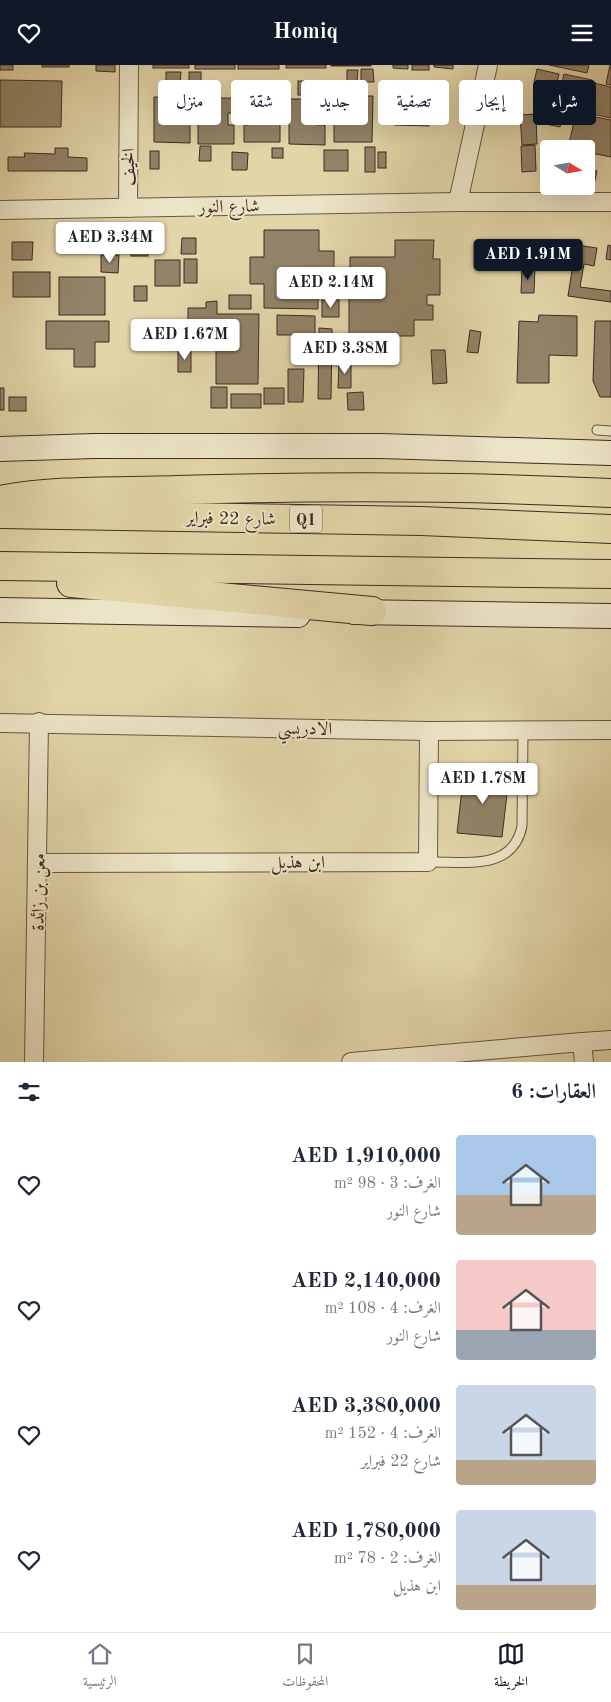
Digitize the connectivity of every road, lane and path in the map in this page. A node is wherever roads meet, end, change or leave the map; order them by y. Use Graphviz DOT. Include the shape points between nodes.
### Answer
graph roads {
  1 [pos="129,65"];
  2 [pos="488,65"];
  3 [pos="458,202"];
  4 [pos="611,202"];
  5 [pos="128,208"];
  6 [pos="0,210"];
  7 [pos="597,430"];
  8 [pos="611,431"];
  9 [pos="0,449"];
  10 [pos="611,453"];
  11 [pos="611,493"];
  12 [pos="0,500"];
  13 [pos="0,514"];
  14 [pos="611,529"];
  15 [pos="0,566"];
  16 [pos="0,572"];
  17 [pos="611,574"];
  18 [pos="0,610"];
  19 [pos="372,611"];
  20 [pos="611,616"];
  21 [pos="39,722"];
  22 [pos="0,723"];
  23 [pos="611,730"];
  24 [pos="429,731"];
  25 [pos="523,732"];
  26 [pos="428,862"];
  27 [pos="38,863"];
  28 [pos="611,1040"];
  29 [pos="582,1042"];
  30 [pos="34,1062"];
  31 [pos="351,1062"];
  32 [pos="584,1062"];
  1 -- 5 [label="street, الخيف"];
  2 -- 3 [label="street"];
  3 -- 4 [label="street, شارع النور"];
  3 -- 5 [label="street, شارع النور"];
  5 -- 6 [label="street, شارع النور"];
  7 -- 8 [label="lane"];
  9 -- 10 [label="main road" via="380,446"];
  11 -- 12 [label="highway" via="538,489 277,487 46,495"];
  13 -- 14 [label="highway, شارع 22 فبراير / Q1" via="421,521"];
  15 -- 17 [label="highway"];
  16 -- 19 [label="highway" via="56,582"];
  18 -- 19 [label="main road" via="280,615"];
  19 -- 20 [label="main road"];
  21 -- 22 [label="street, الادريسي"];
  21 -- 24 [label="street, الادريسي"];
  21 -- 27 [label="street, معن بن زائدة"];
  23 -- 25 [label="street, الادريسي"];
  24 -- 25 [label="street, الادريسي"];
  24 -- 26 [label="street"];
  25 -- 26 [label="lane" via="522,826 514,848 494,860"];
  26 -- 27 [label="street, ابن هذيل"];
  27 -- 30 [label="street, معن بن زائدة"];
  28 -- 29 [label="street"];
  29 -- 31 [label="street"];
  29 -- 32 [label="street"];
}
